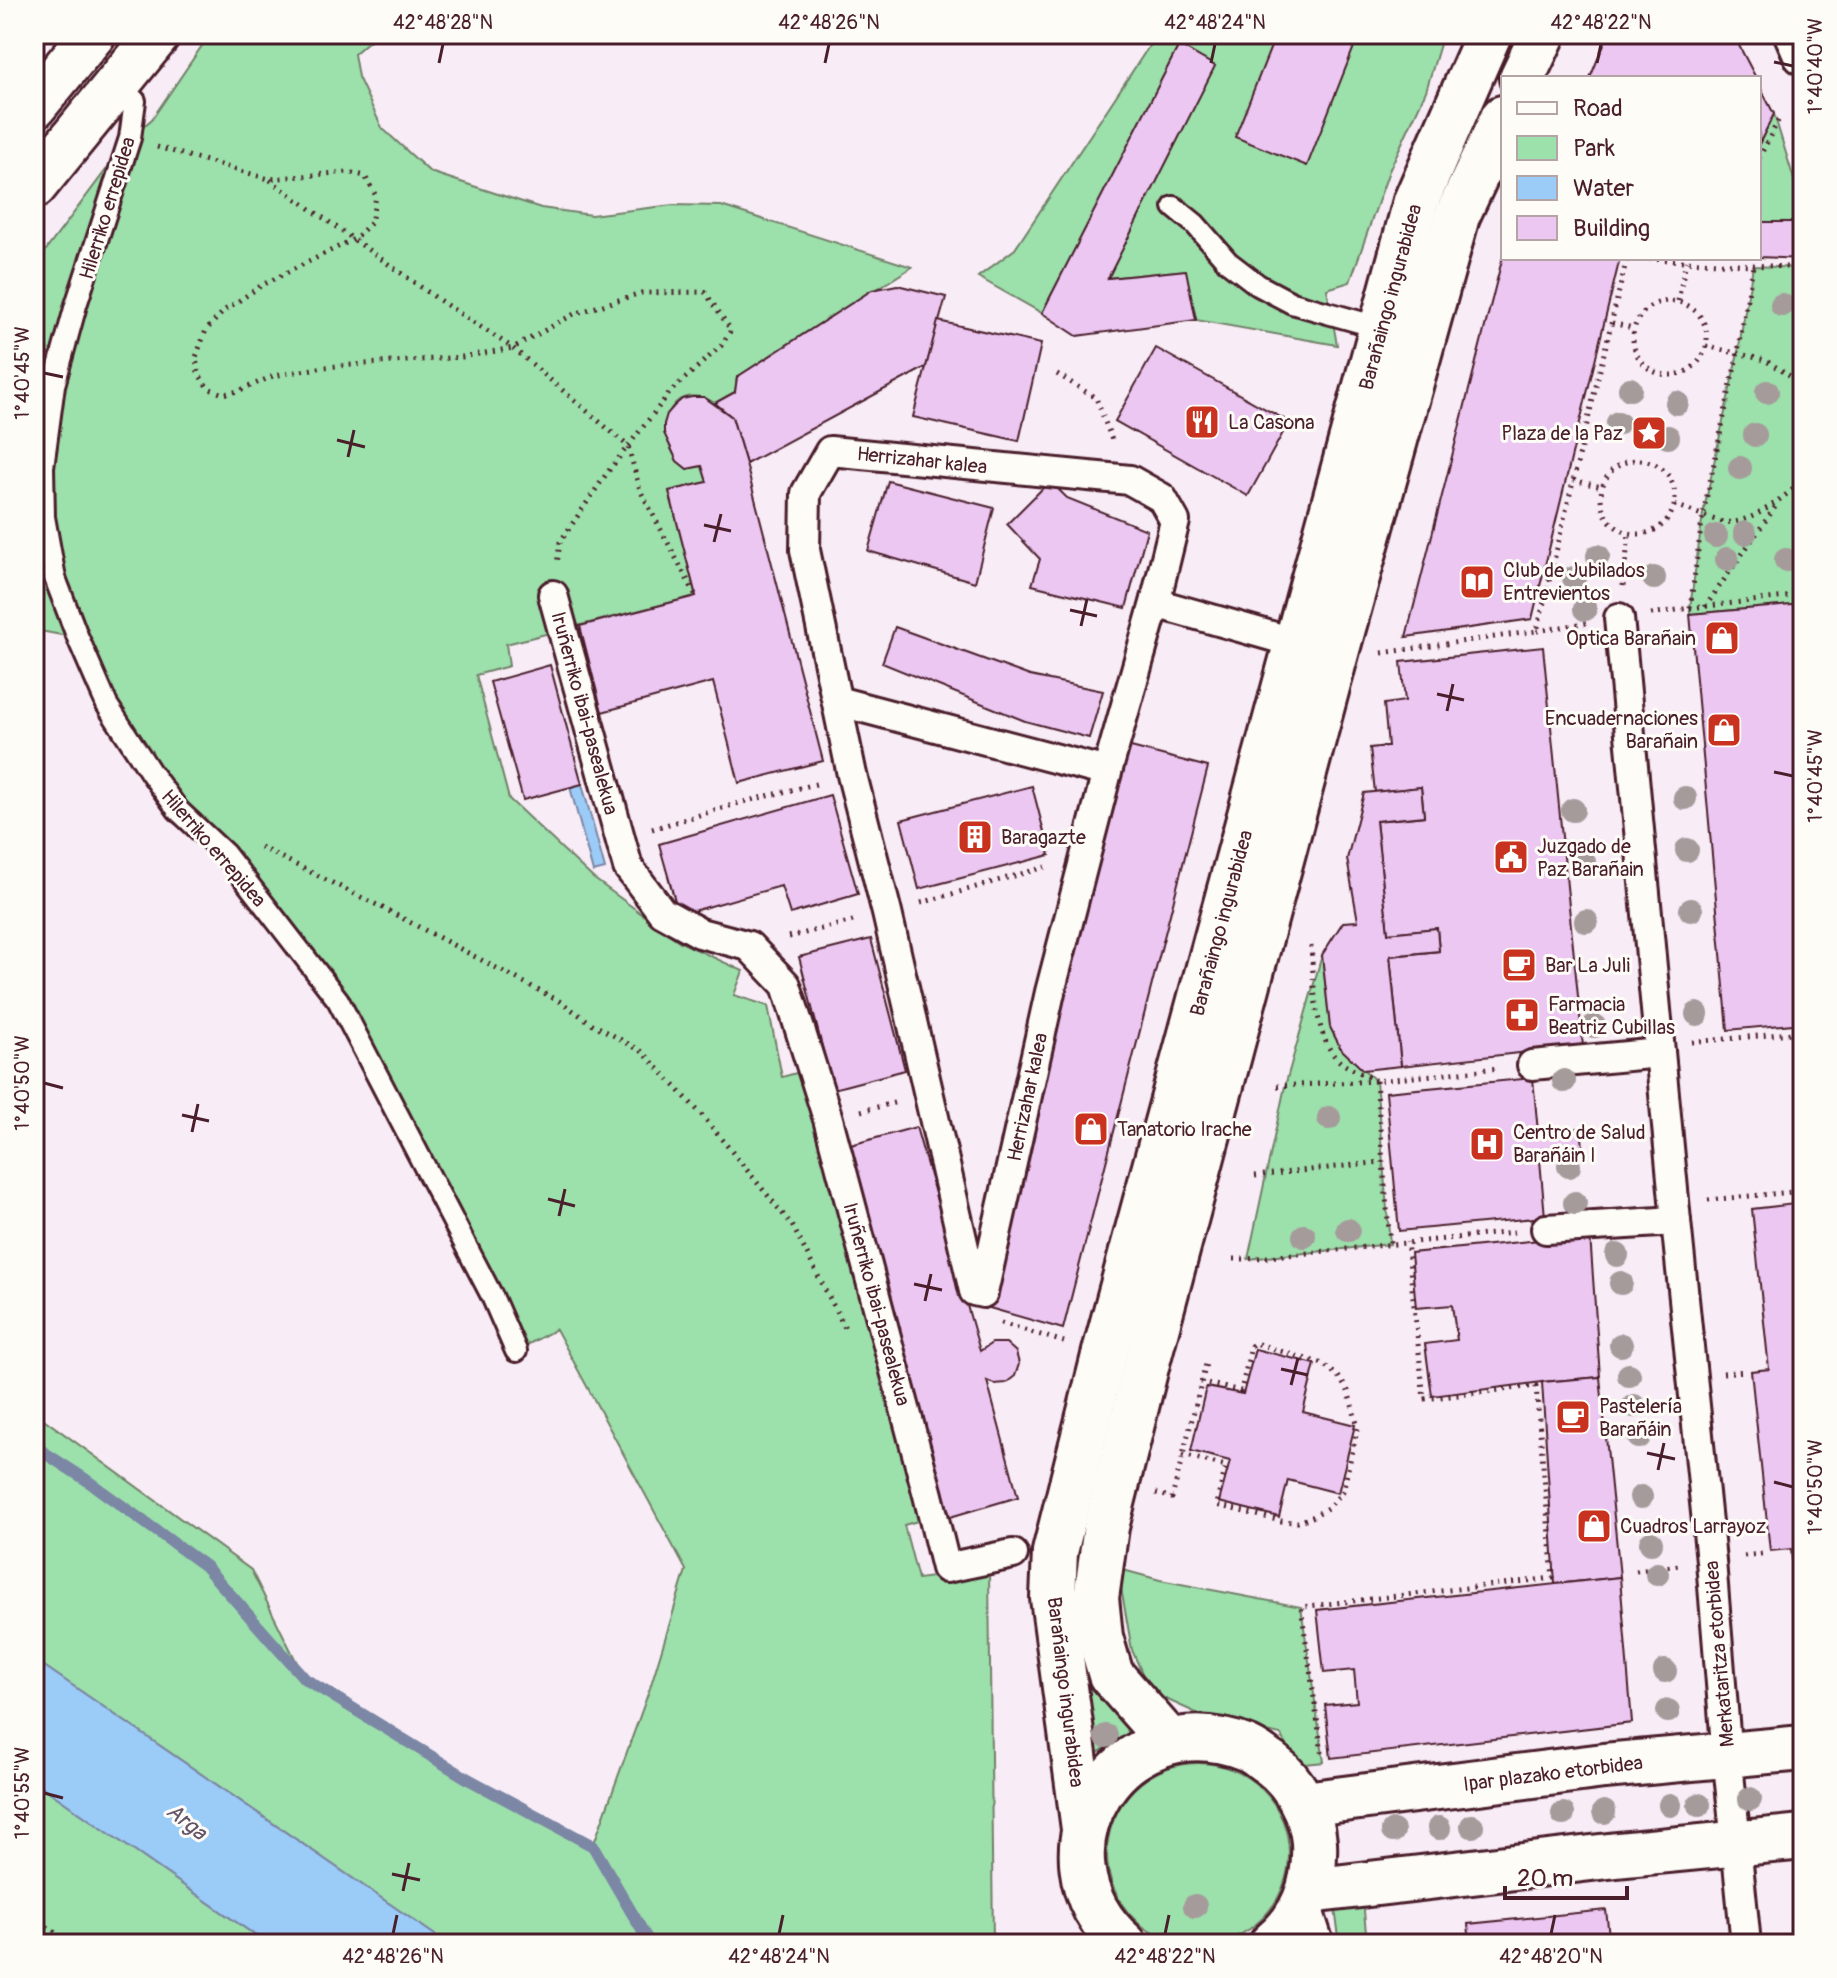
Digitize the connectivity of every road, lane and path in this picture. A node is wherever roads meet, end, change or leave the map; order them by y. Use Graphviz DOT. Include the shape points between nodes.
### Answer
graph roads {
  1 [pos="93,34"];
  2 [pos="158,34"];
  3 [pos="1489,34"];
  4 [pos="1543,34"];
  5 [pos="1794,34"];
  6 [pos="1803,55"];
  7 [pos="1523,76"];
  8 [pos="118,85"];
  9 [pos="34,106"];
  10 [pos="1780,117"];
  11 [pos="1501,122"];
  12 [pos="130,138"];
  13 [pos="1761,154"];
  14 [pos="269,179"];
  15 [pos="34,186"];
  16 [pos="1174,207"];
  17 [pos="354,239"];
  18 [pos="1629,260"];
  19 [pos="1667,260"];
  20 [pos="1686,261"];
  21 [pos="1753,266"];
  22 [pos="1803,268"];
  23 [pos="1678,301"];
  24 [pos="1612,323"];
  25 [pos="1381,328"];
  26 [pos="1633,328"];
  27 [pos="1706,346"];
  28 [pos="513,348"];
  29 [pos="1738,352"];
  30 [pos="1057,374"];
  31 [pos="1803,384"];
  32 [pos="628,446"];
  33 [pos="1803,446"];
  34 [pos="1803,478"];
  35 [pos="1130,480"];
  36 [pos="1573,480"];
  37 [pos="1602,487"];
  38 [pos="1781,500"];
  39 [pos="1675,505"];
  40 [pos="1703,514"];
  41 [pos="1629,534"];
  42 [pos="553,595"];
  43 [pos="1803,595"];
  44 [pos="696,596"];
  45 [pos="1155,603"];
  46 [pos="1705,607"];
  47 [pos="1690,608"];
  48 [pos="1619,618"];
  49 [pos="1296,643"];
  50 [pos="1382,653"];
  51 [pos="837,701"];
  52 [pos="1107,772"];
  53 [pos="852,775"];
  54 [pos="620,838"];
  55 [pos="225,854"];
  56 [pos="1085,856"];
  57 [pos="887,913"];
  58 [pos="749,946"];
  59 [pos="1311,946"];
  60 [pos="1803,1032"];
  61 [pos="1660,1049"];
  62 [pos="1532,1065"];
  63 [pos="1376,1081"];
  64 [pos="1277,1086"];
  65 [pos="930,1094"];
  66 [pos="828,1119"];
  67 [pos="1382,1162"];
  68 [pos="1255,1176"];
  69 [pos="1803,1191"];
  70 [pos="1675,1212"];
  71 [pos="1546,1229"];
  72 [pos="1407,1242"];
  73 [pos="1390,1244"];
  74 [pos="1234,1259"];
  75 [pos="983,1293"];
  76 [pos="850,1339"];
  77 [pos="1066,1343"];
  78 [pos="516,1351"];
  79 [pos="1207,1360"];
  80 [pos="1201,1382"];
  81 [pos="1182,1455"];
  82 [pos="1144,1490"];
  83 [pos="1013,1554"];
  84 [pos="1169,1741"];
  85 [pos="1803,1748"];
  86 [pos="1728,1755"];
  87 [pos="1324,1762"];
  88 [pos="1304,1804"];
  89 [pos="1084,1829"];
  90 [pos="1803,1837"];
  91 [pos="1736,1844"];
  92 [pos="1308,1914"];
  93 [pos="34,1917"];
  94 [pos="1114,1940"];
  95 [pos="71,1944"];
  96 [pos="1272,1944"];
  97 [pos="1746,1944"];
  1 -- 9 [label="main road"];
  2 -- 8 [label="main road"];
  3 -- 25 [label="main road, Barañaingo ingurabidea" via="1416,201"];
  4 -- 7 [label="main road"];
  5 -- 6 [label="street"];
  8 -- 12 [label="lane, Hilerriko errepidea" via="135,101"];
  8 -- 15 [label="main road"];
  10 -- 13 [label="path"];
  11 -- 84 [label="main road, Barañaingo ingurabidea" via="1457,216 1106,1527 1096,1598 1111,1675"];
  12 -- 14 [label="path"];
  12 -- 55 [label="lane, Hilerriko errepidea" via="54,385 43,467 44,517 55,578 107,705 178,810"];
  14 -- 17 [label="path"];
  14 -- 17 [label="path" via="348,172 365,176 376,196 371,223"];
  16 -- 25 [label="lane" via="1258,285 1292,303"];
  17 -- 28 [label="path"];
  17 -- 28 [label="path, Iruñerriko ibai-pasealekua" via="262,285 225,310 206,330 196,357 208,388 223,394 273,376 324,367"];
  18 -- 24 [label="path"];
  19 -- 20 [label="path"];
  20 -- 21 [label="path"];
  20 -- 23 [label="path"];
  21 -- 22 [label="path"];
  21 -- 29 [label="path"];
  23 -- 26 [label="path" via="1648,307"];
  23 -- 27 [label="path" via="1696,310 1703,321"];
  24 -- 26 [label="path"];
  24 -- 36 [label="path"];
  25 -- 49 [label="main road, Barañaingo ingurabidea"];
  26 -- 27 [label="path" via="1641,362 1661,374 1684,373 1695,366"];
  27 -- 29 [label="path"];
  28 -- 32 [label="path"];
  28 -- 32 [label="path, Iruñerriko ibai-pasealekua" via="574,314 641,293 705,292 731,330 721,346 671,391"];
  29 -- 31 [label="path" via="1765,360"];
  29 -- 40 [label="path"];
  30 -- 35 [label="path" via="1096,398"];
  32 -- 42 [label="path, Iruñerriko ibai-pasealekua" via="560,542"];
  32 -- 44 [label="path" via="640,490"];
  33 -- 34 [label="path" via="1797,460"];
  34 -- 38 [label="path"];
  35 -- 45 [label="street, Herrizahar kalea" via="1162,498 1175,521"];
  35 -- 51 [label="street, Herrizahar kalea" via="830,451 806,493 805,550"];
  36 -- 37 [label="path"];
  36 -- 50 [label="path" via="1537,631"];
  37 -- 39 [label="path" via="1607,476 1628,461 1653,462 1671,480"];
  37 -- 41 [label="path" via="1603,511"];
  38 -- 40 [label="path" via="1746,520 1724,522"];
  38 -- 46 [label="path"];
  39 -- 40 [label="path"];
  39 -- 41 [label="path" via="1663,526"];
  41 -- 48 [label="path"];
  42 -- 54 [label="street, Iruñerriko ibai-pasealekua"];
  43 -- 46 [label="path"];
  45 -- 49 [label="street"];
  45 -- 52 [label="street, Herrizahar kalea"];
  46 -- 47 [label="path"];
  48 -- 61 [label="street, Merkataritza etorbidea"];
  49 -- 89 [label="main road, Barañaingo ingurabidea" via="1055,1552 1053,1598"];
  51 -- 52 [label="street"];
  51 -- 53 [label="street, Herrizahar kalea"];
  52 -- 56 [label="street, Herrizahar kalea"];
  53 -- 54 [label="path"];
  53 -- 57 [label="street, Herrizahar kalea"];
  54 -- 58 [label="street, Iruñerriko ibai-pasealekua" via="628,867 662,912 700,933"];
  55 -- 76 [label="path" via="256,845 561,1002 643,1052 792,1225"];
  55 -- 78 [label="lane, Hilerriko errepidea" via="338,1000"];
  56 -- 57 [label="path"];
  56 -- 75 [label="street, Herrizahar kalea"];
  57 -- 58 [label="path"];
  57 -- 65 [label="street, Herrizahar kalea"];
  58 -- 66 [label="street, Iruñerriko ibai-pasealekua" via="786,985"];
  59 -- 63 [label="path" via="1321,1036 1340,1062"];
  60 -- 61 [label="path"];
  61 -- 62 [label="street"];
  61 -- 70 [label="street, Merkataritza etorbidea"];
  62 -- 63 [label="path"];
  63 -- 64 [label="path"];
  63 -- 67 [label="path"];
  65 -- 66 [label="path"];
  65 -- 75 [label="street, Herrizahar kalea" via="974,1291"];
  66 -- 83 [label="street, Iruñerriko ibai-pasealekua" via="946,1568"];
  67 -- 68 [label="path"];
  67 -- 73 [label="path"];
  69 -- 70 [label="path"];
  70 -- 71 [label="street"];
  70 -- 86 [label="street, Merkataritza etorbidea"];
  71 -- 72 [label="path"];
  72 -- 73 [label="path"];
  72 -- 87 [label="path" via="1424,1399 1536,1386 1553,1578 1301,1607"];
  73 -- 74 [label="path"];
  75 -- 77 [label="path" via="977,1316"];
  79 -- 80 [label="path"];
  80 -- 81 [label="path"];
  80 -- 81 [label="path" via="1241,1391 1255,1343 1323,1364 1348,1391 1358,1427 1343,1491 1312,1517 1281,1521 1216,1505 1226,1466"];
  81 -- 82 [label="path" via="1172,1498"];
  84 -- 88 [label="main road" via="1209,1738 1248,1748 1281,1771"];
  84 -- 89 [label="main road" via="1139,1753 1114,1773 1095,1799"];
  85 -- 86 [label="main road, Ipar plazako etorbidea"];
  86 -- 88 [label="main road, Ipar plazako etorbidea"];
  86 -- 91 [label="street, Merkataritza etorbidea"];
  88 -- 92 [label="main road" via="1315,1862"];
  89 -- 94 [label="main road" via="1081,1865 1090,1900"];
  90 -- 91 [label="main road"];
  91 -- 92 [label="main road" via="1617,1855"];
  91 -- 97 [label="street, Merkataritza etorbidea"];
  92 -- 96 [label="main road"];
  93 -- 95 [label="path"];
}
